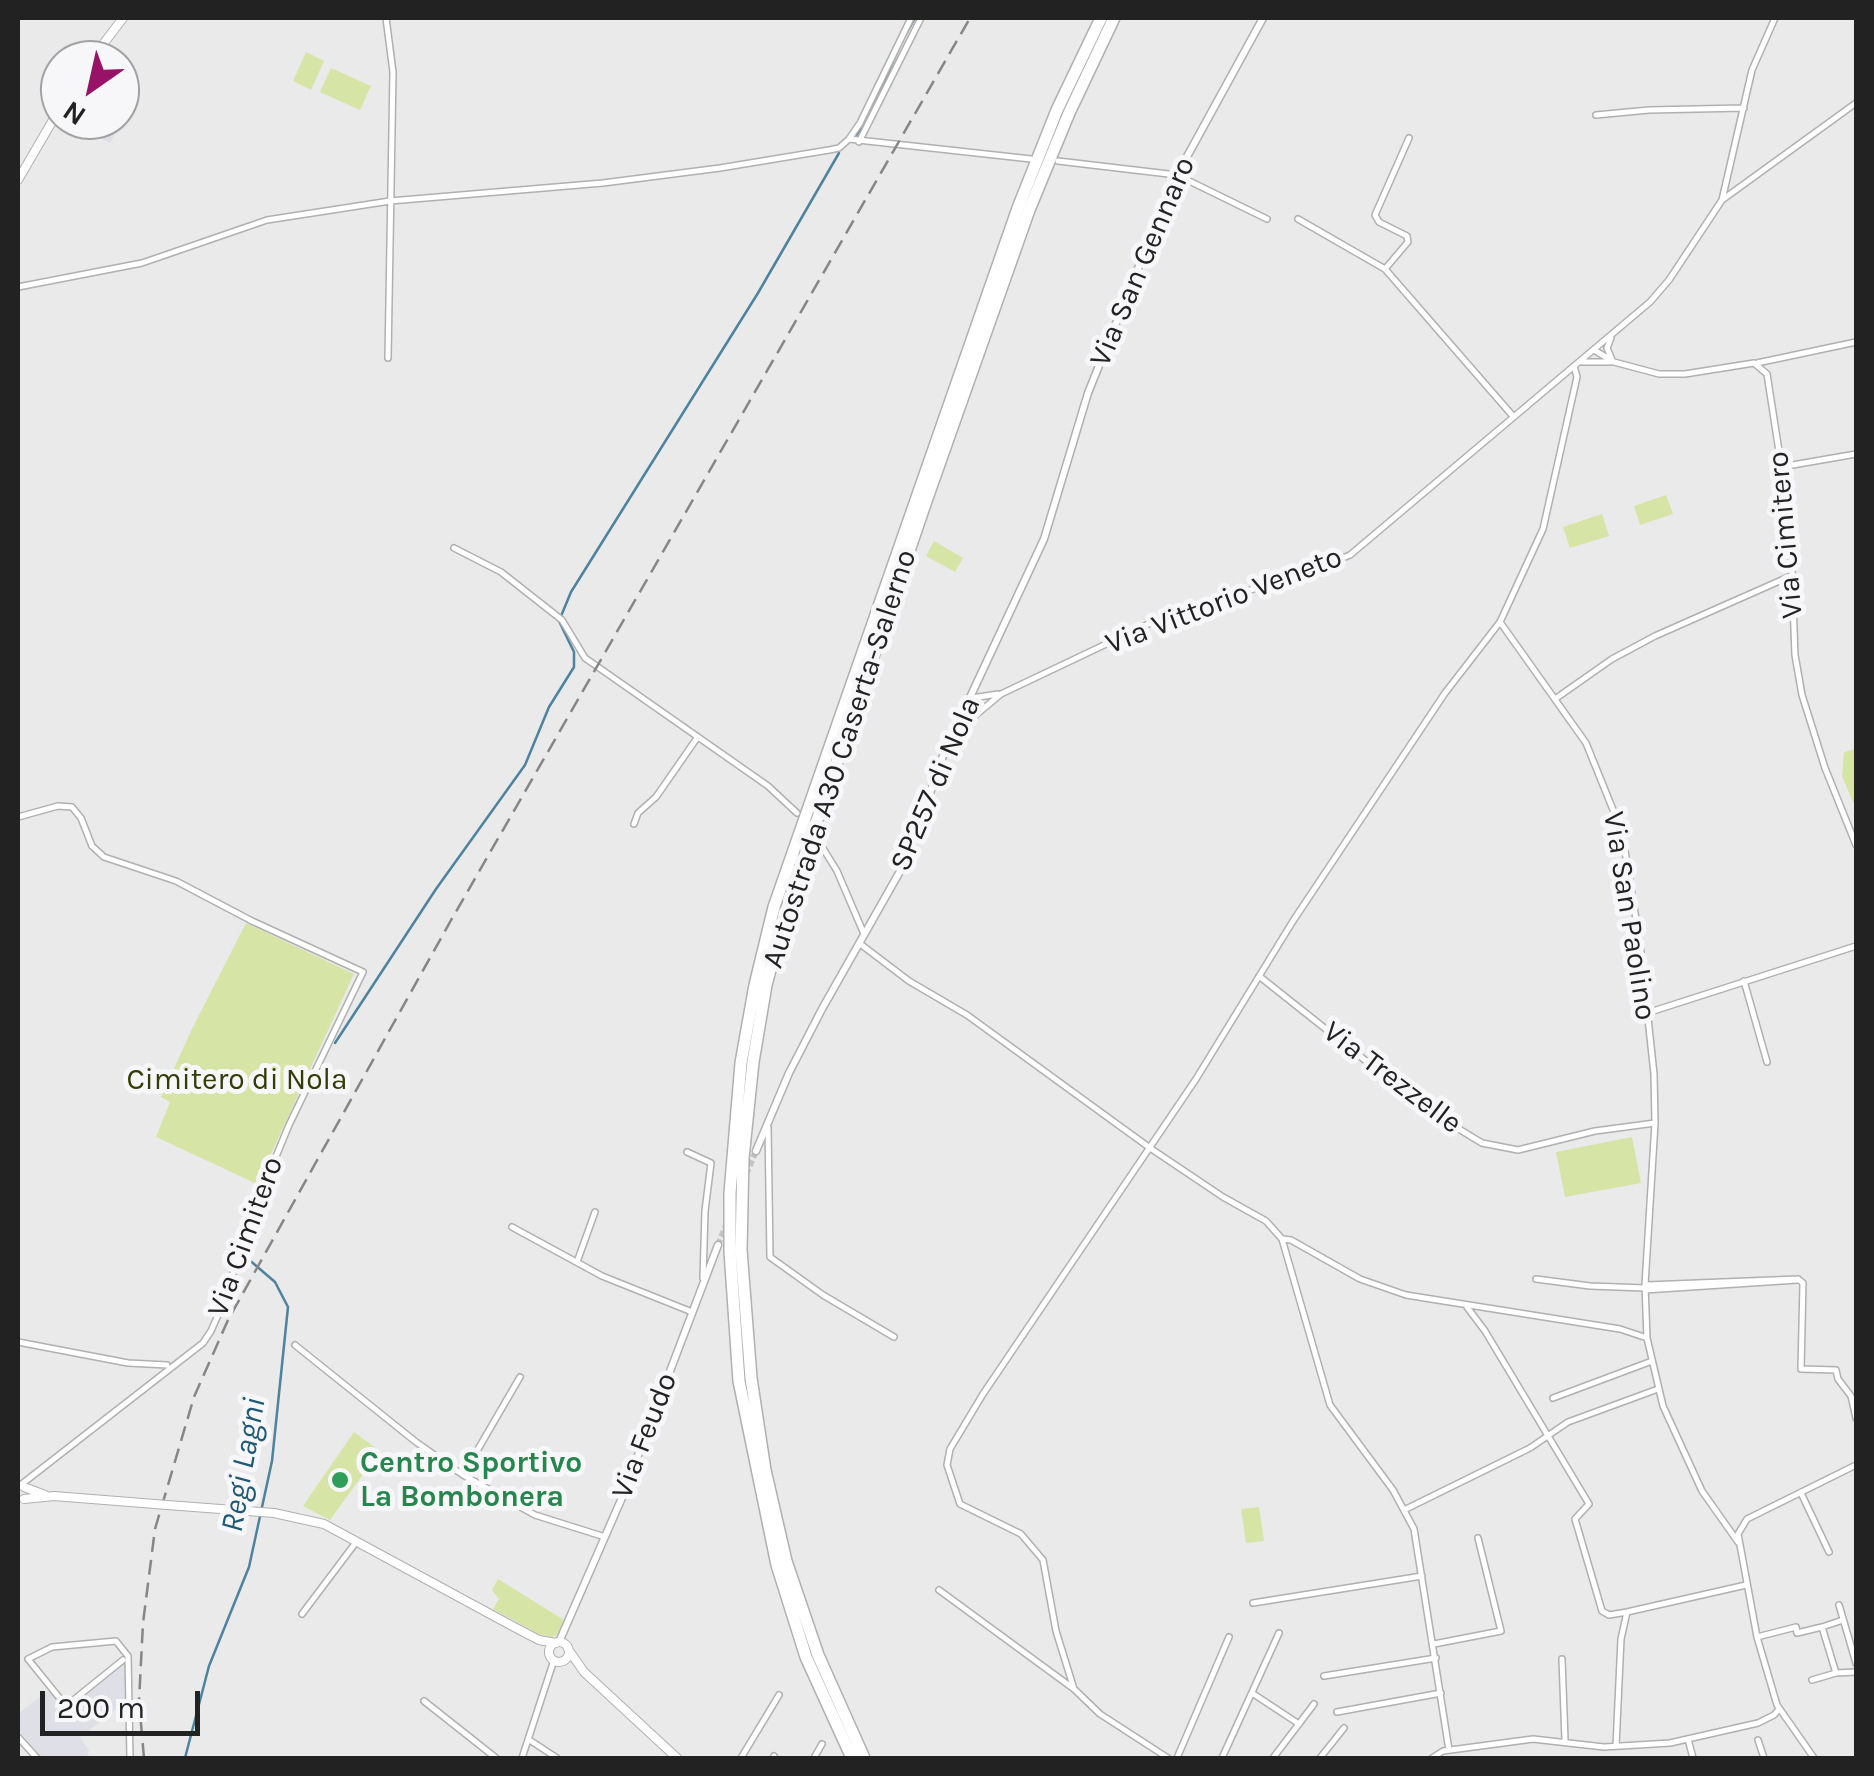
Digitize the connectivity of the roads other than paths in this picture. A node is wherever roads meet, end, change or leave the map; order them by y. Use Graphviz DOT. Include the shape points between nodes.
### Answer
graph roads {
  1 [pos="123,18"];
  2 [pos="386,18"];
  3 [pos="911,18"];
  4 [pos="921,18"];
  5 [pos="1101,18"];
  6 [pos="1114,18"];
  7 [pos="1264,18"];
  8 [pos="1775,18"];
  9 [pos="106,40"];
  10 [pos="1856,104"];
  11 [pos="1744,108"];
  12 [pos="1596,115"];
  13 [pos="1409,138"];
  14 [pos="850,139"];
  15 [pos="41,140"];
  16 [pos="859,142"];
  17 [pos="1031,159"];
  18 [pos="1058,161"];
  19 [pos="1176,175"];
  20 [pos="18,180"];
  21 [pos="1722,200"];
  22 [pos="390,201"];
  23 [pos="1267,219"];
  24 [pos="1298,220"];
  25 [pos="1385,270"];
  26 [pos="18,287"];
  27 [pos="1613,335"];
  28 [pos="1856,342"];
  29 [pos="1594,350"];
  30 [pos="388,358"];
  31 [pos="1614,362"];
  32 [pos="1576,364"];
  33 [pos="1754,364"];
  34 [pos="1084,402"];
  35 [pos="1512,415"];
  36 [pos="1856,454"];
  37 [pos="1781,467"];
  38 [pos="454,548"];
  39 [pos="1793,575"];
  40 [pos="1500,622"];
  41 [pos="980,682"];
  42 [pos="1001,694"];
  43 [pos="989,695"];
  44 [pos="972,698"];
  45 [pos="1555,698"];
  46 [pos="952,736"];
  47 [pos="697,738"];
  48 [pos="797,813"];
  49 [pos="18,817"];
  50 [pos="634,824"];
  51 [pos="816,836"];
  52 [pos="1856,845"];
  53 [pos="864,934"];
  54 [pos="859,944"];
  55 [pos="1856,946"];
  56 [pos="1259,976"];
  57 [pos="1744,981"];
  58 [pos="1647,1012"];
  59 [pos="1766,1062"];
  60 [pos="1655,1123"];
  61 [pos="768,1124"];
  62 [pos="1150,1148"];
  63 [pos="687,1152"];
  64 [pos="756,1152"];
  65 [pos="595,1212"];
  66 [pos="512,1227"];
  67 [pos="1282,1239"];
  68 [pos="718,1245"];
  69 [pos="577,1262"];
  70 [pos="1536,1278"];
  71 [pos="703,1281"];
  72 [pos="1645,1288"];
  73 [pos="1466,1307"];
  74 [pos="692,1312"];
  75 [pos="894,1336"];
  76 [pos="1647,1338"];
  77 [pos="18,1342"];
  78 [pos="295,1345"];
  79 [pos="1652,1361"];
  80 [pos="170,1366"];
  81 [pos="520,1377"];
  82 [pos="1659,1388"];
  83 [pos="1553,1398"];
  84 [pos="1856,1418"];
  85 [pos="1547,1436"];
  86 [pos="1856,1466"];
  87 [pos="31,1474"];
  88 [pos="464,1476"];
  89 [pos="20,1487"];
  90 [pos="34,1492"];
  91 [pos="1801,1493"];
  92 [pos="54,1496"];
  93 [pos="20,1499"];
  94 [pos="1404,1510"];
  95 [pos="605,1537"];
  96 [pos="1478,1538"];
  97 [pos="356,1542"];
  98 [pos="1738,1542"];
  99 [pos="1829,1552"];
  100 [pos="1422,1576"];
  101 [pos="1746,1585"];
  102 [pos="939,1590"];
  103 [pos="1253,1603"];
  104 [pos="1839,1604"];
  105 [pos="1627,1612"];
  106 [pos="302,1614"];
  107 [pos="1844,1620"];
  108 [pos="1822,1626"];
  109 [pos="516,1628"];
  110 [pos="1279,1633"];
  111 [pos="1229,1637"];
  112 [pos="1757,1637"];
  113 [pos="1434,1644"];
  114 [pos="562,1645"];
  115 [pos="1436,1658"];
  116 [pos="555,1659"];
  117 [pos="1562,1659"];
  118 [pos="123,1660"];
  119 [pos="1856,1663"];
  120 [pos="584,1672"];
  121 [pos="1856,1672"];
  122 [pos="1836,1673"];
  123 [pos="1324,1676"];
  124 [pos="1812,1680"];
  125 [pos="1074,1689"];
  126 [pos="1252,1693"];
  127 [pos="1441,1693"];
  128 [pos="779,1695"];
  129 [pos="424,1701"];
  130 [pos="1314,1704"];
  131 [pos="1778,1709"];
  132 [pos="1337,1712"];
  133 [pos="1300,1724"];
  134 [pos="1344,1728"];
  135 [pos="18,1737"];
  136 [pos="1688,1739"];
  137 [pos="530,1740"];
  138 [pos="1565,1740"];
  139 [pos="1758,1740"];
  140 [pos="822,1744"];
  141 [pos="1616,1746"];
  142 [pos="1446,1750"];
  143 [pos="37,1758"];
  144 [pos="130,1758"];
  145 [pos="496,1758"];
  146 [pos="522,1758"];
  147 [pos="557,1758"];
  148 [pos="675,1758"];
  149 [pos="741,1758"];
  150 [pos="814,1758"];
  151 [pos="852,1758"];
  152 [pos="864,1758"];
  153 [pos="1168,1758"];
  154 [pos="1177,1758"];
  155 [pos="1222,1758"];
  156 [pos="1273,1758"];
  157 [pos="1320,1758"];
  158 [pos="1432,1758"];
  159 [pos="1693,1758"];
  160 [pos="1764,1758"];
  161 [pos="1814,1758"];
  1 -- 9 [label="main road"];
  2 -- 22 [label="street" via="393,72"];
  3 -- 14 [label="street"];
  4 -- 16 [label="street"];
  5 -- 151 [label="highway, Autostrada A30 Caserta-Salerno" via="1018,208 811,798 774,907 741,1062 730,1193 739,1381 777,1565 806,1657"];
  6 -- 152 [label="highway, Autostrada A30 Caserta-Salerno" via="1029,210 919,522 786,911 753,1062 741,1250 765,1470 818,1655"];
  7 -- 19 [label="street, Via San Gennaro"];
  8 -- 11 [label="street"];
  10 -- 21 [label="street, Via Vittorio Veneto"];
  11 -- 12 [label="street"];
  11 -- 21 [label="street"];
  13 -- 25 [label="street" via="1374,215 1408,236"];
  14 -- 16 [label="street"];
  14 -- 22 [label="street" via="830,150 603,184"];
  15 -- 20 [label="main road"];
  16 -- 17 [label="street"];
  18 -- 19 [label="street"];
  19 -- 23 [label="street"];
  19 -- 34 [label="street, Via San Gennaro"];
  21 -- 27 [label="street, Via Vittorio Veneto" via="1669,280"];
  22 -- 26 [label="street" via="267,220 142,264"];
  22 -- 30 [label="street"];
  24 -- 25 [label="street"];
  25 -- 35 [label="street"];
  27 -- 29 [label="street, Via Vittorio Veneto"];
  27 -- 31 [label="street" via="1607,348"];
  28 -- 33 [label="street"];
  29 -- 31 [label="street"];
  29 -- 32 [label="street, Via Vittorio Veneto"];
  31 -- 32 [label="street"];
  31 -- 33 [label="street" via="1674,374"];
  32 -- 35 [label="street, Via Vittorio Veneto"];
  32 -- 40 [label="street" via="1542,529"];
  33 -- 37 [label="street, Via Cimitero" via="1766,374"];
  34 -- 41 [label="street, SP257 di Nola" via="1044,538"];
  35 -- 42 [label="street, Via Vittorio Veneto" via="1350,554 1163,617"];
  36 -- 37 [label="street"];
  37 -- 39 [label="street, Via Cimitero"];
  38 -- 47 [label="street" via="501,572 559,618 586,658"];
  39 -- 45 [label="street" via="1655,636"];
  39 -- 52 [label="street, Via Cimitero" via="1802,695"];
  40 -- 45 [label="street, Via San Paolino"];
  40 -- 56 [label="street" via="1445,693"];
  41 -- 43 [label="street"];
  41 -- 44 [label="street, SP257 di Nola"];
  42 -- 43 [label="street"];
  42 -- 46 [label="street, Via Vittorio Veneto"];
  43 -- 44 [label="street"];
  44 -- 46 [label="street, SP257 di Nola"];
  45 -- 58 [label="street, Via San Paolino" via="1586,743 1622,832"];
  46 -- 53 [label="street, SP257 di Nola" via="906,859"];
  47 -- 48 [label="street"];
  47 -- 50 [label="street"];
  49 -- 80 [label="street, Via Cimitero" via="72,807 104,857 176,881 363,972 289,1124 211,1331"];
  51 -- 53 [label="street"];
  53 -- 54 [label="street, SP257 di Nola"];
  54 -- 61 [label="street, SP257 di Nola"];
  54 -- 62 [label="street"];
  55 -- 57 [label="street"];
  56 -- 60 [label="street, Via Trezzelle" via="1429,1112 1488,1145 1518,1150"];
  56 -- 62 [label="street"];
  57 -- 58 [label="street"];
  57 -- 59 [label="street"];
  58 -- 60 [label="street, Via San Paolino"];
  60 -- 72 [label="street, Via San Paolino"];
  61 -- 64 [label="street, SP257 di Nola"];
  61 -- 75 [label="street" via="770,1257"];
  62 -- 67 [label="street" via="1266,1221"];
  62 -- 125 [label="street" via="957,1434 947,1466 960,1504 1021,1534 1043,1560"];
  63 -- 71 [label="street" via="711,1163"];
  65 -- 69 [label="street"];
  66 -- 69 [label="street"];
  67 -- 73 [label="street" via="1380,1288"];
  67 -- 94 [label="street" via="1330,1405"];
  68 -- 71 [label="street, Via Feudo"];
  69 -- 74 [label="street"];
  70 -- 72 [label="street"];
  71 -- 74 [label="street, Via Feudo"];
  72 -- 76 [label="street, Via San Paolino"];
  72 -- 84 [label="street" via="1803,1282 1800,1369 1836,1370"];
  73 -- 76 [label="street"];
  73 -- 85 [label="street"];
  74 -- 95 [label="street, Via Feudo"];
  76 -- 79 [label="street, Via San Paolino"];
  77 -- 80 [label="street"];
  78 -- 88 [label="street"];
  79 -- 82 [label="street, Via San Paolino"];
  79 -- 83 [label="street"];
  80 -- 87 [label="street, Via Cimitero"];
  81 -- 88 [label="street"];
  82 -- 85 [label="street"];
  82 -- 98 [label="street, Via San Paolino" via="1702,1491"];
  85 -- 94 [label="street"];
  85 -- 105 [label="street" via="1589,1504 1575,1518 1602,1611"];
  86 -- 91 [label="street"];
  87 -- 89 [label="street, Via Cimitero"];
  87 -- 90 [label="street"];
  88 -- 95 [label="street" via="535,1515"];
  89 -- 90 [label="main road"];
  89 -- 93 [label="main road" via="27,1493"];
  90 -- 92 [label="main road"];
  91 -- 98 [label="street" via="1748,1518"];
  91 -- 99 [label="street"];
  92 -- 93 [label="main road"];
  92 -- 97 [label="main road, bridge" via="274,1513 324,1524"];
  94 -- 100 [label="street"];
  95 -- 114 [label="street, Via Feudo"];
  96 -- 113 [label="street" via="1500,1631"];
  97 -- 106 [label="street"];
  97 -- 109 [label="main road"];
  98 -- 101 [label="street"];
  100 -- 103 [label="street"];
  100 -- 113 [label="street"];
  101 -- 105 [label="street"];
  101 -- 112 [label="street"];
  102 -- 125 [label="street"];
  104 -- 107 [label="street"];
  105 -- 141 [label="street"];
  107 -- 108 [label="street"];
  107 -- 119 [label="street"];
  108 -- 112 [label="street"];
  108 -- 122 [label="street"];
  109 -- 114 [label="main road"];
  109 -- 116 [label="main road"];
  110 -- 126 [label="street"];
  111 -- 154 [label="street"];
  112 -- 131 [label="street"];
  113 -- 115 [label="street"];
  114 -- 116 [label="main road"];
  114 -- 116 [label="main road" via="566,1658"];
  114 -- 120 [label="main road"];
  115 -- 123 [label="street"];
  115 -- 127 [label="street"];
  116 -- 120 [label="main road"];
  116 -- 137 [label="street"];
  117 -- 138 [label="street"];
  118 -- 144 [label="street" via="66,1706 28,1659 52,1647 116,1641 128,1656"];
  120 -- 148 [label="main road"];
  121 -- 122 [label="street"];
  122 -- 124 [label="street"];
  125 -- 153 [label="street"];
  126 -- 133 [label="street"];
  126 -- 155 [label="street"];
  127 -- 132 [label="street"];
  127 -- 142 [label="street"];
  128 -- 149 [label="street"];
  129 -- 145 [label="street"];
  130 -- 133 [label="street"];
  131 -- 136 [label="street" via="1758,1723"];
  131 -- 161 [label="street"];
  133 -- 156 [label="street"];
  134 -- 157 [label="street"];
  135 -- 143 [label="street"];
  136 -- 141 [label="street"];
  136 -- 159 [label="street"];
  137 -- 146 [label="street"];
  137 -- 147 [label="street"];
  138 -- 141 [label="street"];
  138 -- 142 [label="street"];
  139 -- 160 [label="street"];
  140 -- 150 [label="street"];
  142 -- 158 [label="street"];
}
